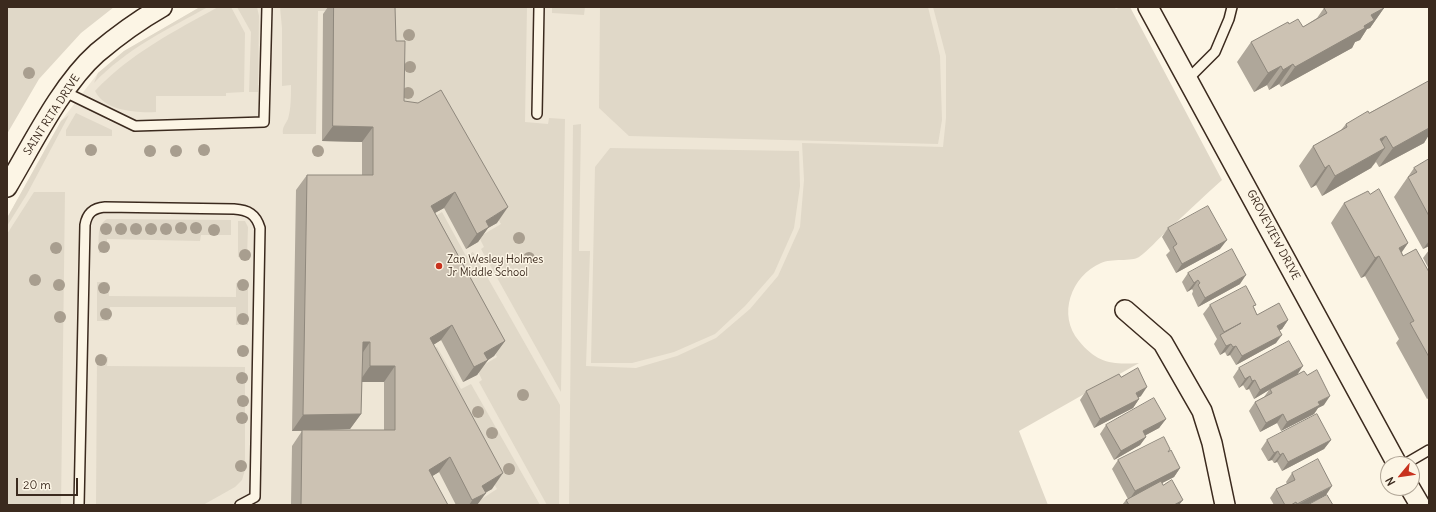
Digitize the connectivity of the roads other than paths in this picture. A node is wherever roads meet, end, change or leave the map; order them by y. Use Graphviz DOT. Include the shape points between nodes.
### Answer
graph roads {
  1 [pos="162,7"];
  2 [pos="267,7"];
  3 [pos="539,7"];
  4 [pos="1148,7"];
  5 [pos="1232,7"];
  6 [pos="1188,80"];
  7 [pos="65,92"];
  8 [pos="537,114"];
  9 [pos="7,187"];
  10 [pos="1126,310"];
  11 [pos="1429,450"];
  12 [pos="1393,456"];
  13 [pos="1418,456"];
  14 [pos="1415,496"];
  15 [pos="255,501"];
  16 [pos="79,505"];
  17 [pos="240,505"];
  18 [pos="1225,505"];
  19 [pos="1420,505"];
  1 -- 7 [label="street, SAINT RITA DRIVE" via="97,53"];
  2 -- 7 [label="lane" via="264,122 134,126"];
  3 -- 8 [label="lane"];
  4 -- 6 [label="street, GROVEVIEW DRIVE"];
  5 -- 6 [label="lane" via="1215,52"];
  6 -- 12 [label="street, GROVEVIEW DRIVE"];
  7 -- 9 [label="street, SAINT RITA DRIVE"];
  10 -- 18 [label="street" via="1163,343 1202,411 1212,443"];
  11 -- 13 [label="lane"];
  14 -- 19 [label="street"];
  15 -- 16 [label="lane" via="260,228 258,220 253,214 234,209 105,207 90,212 85,225"];
  15 -- 17 [label="lane"];
}
